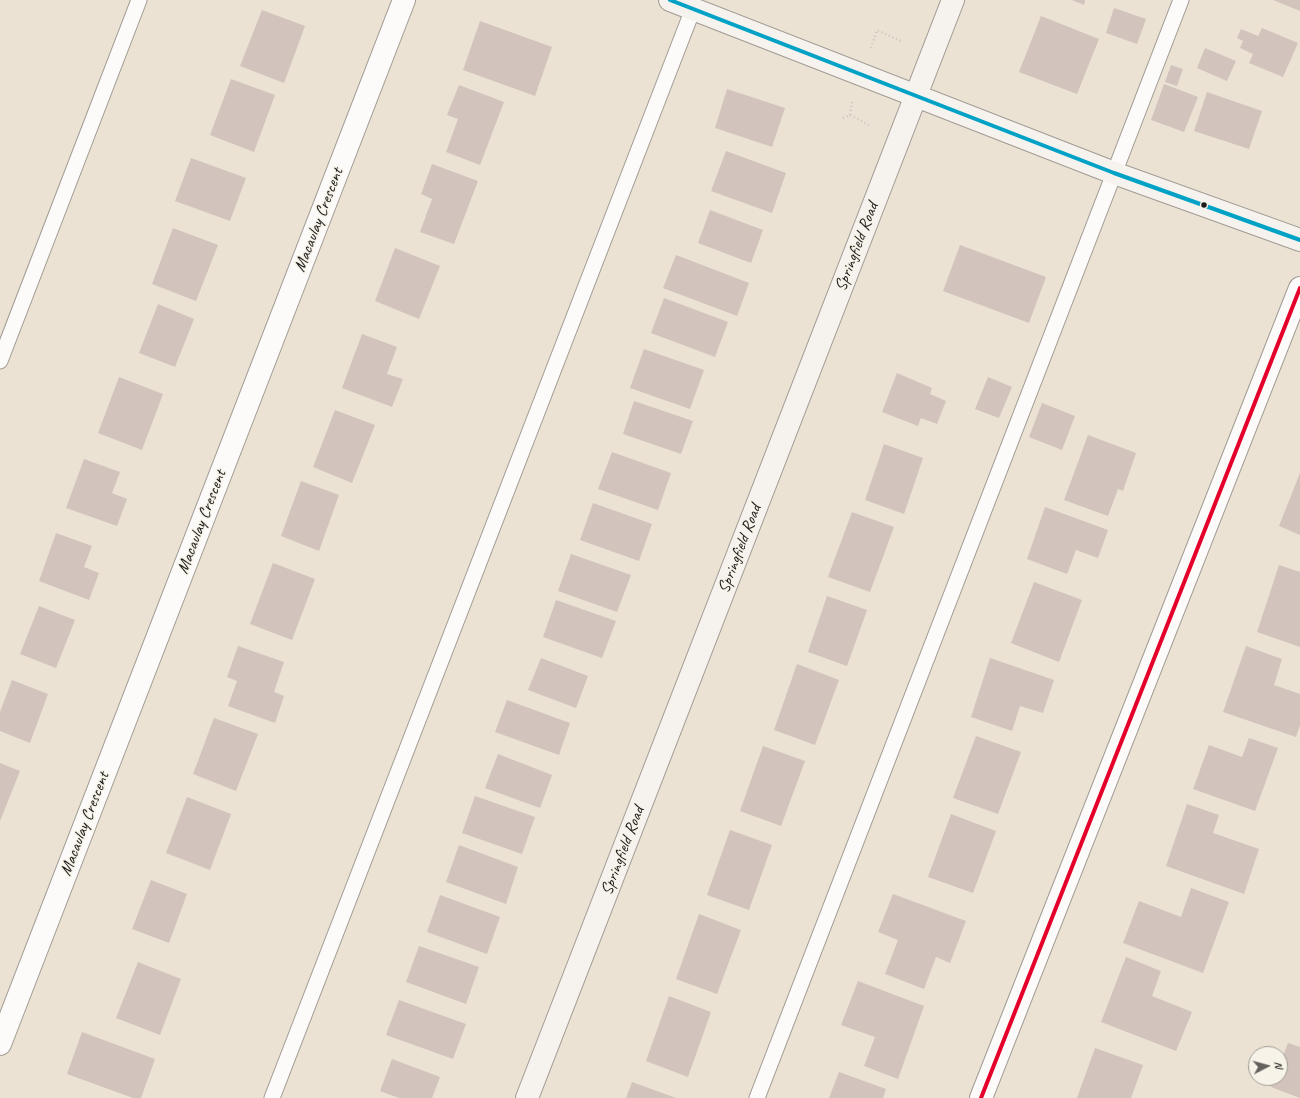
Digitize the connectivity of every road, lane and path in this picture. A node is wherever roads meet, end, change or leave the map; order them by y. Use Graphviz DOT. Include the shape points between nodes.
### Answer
graph roads {
  1 [pos="138,0"];
  2 [pos="404,0"];
  3 [pos="670,0"];
  4 [pos="953,0"];
  5 [pos="1181,0"];
  6 [pos="693,9"];
  7 [pos="903,42"];
  8 [pos="869,52"];
  9 [pos="916,97"];
  10 [pos="852,100"];
  11 [pos="850,115"];
  12 [pos="844,118"];
  13 [pos="869,125"];
  14 [pos="1114,173"];
  15 [pos="1300,240"];
  16 [pos="1300,288"];
  17 [pos="0,361"];
  18 [pos="0,1044"];
  19 [pos="272,1098"];
  20 [pos="527,1098"];
  21 [pos="757,1098"];
  22 [pos="981,1098"];
  1 -- 17 [label="lane"];
  2 -- 18 [label="street, Macaulay Crescent"];
  3 -- 6 [label="street"];
  4 -- 9 [label="street, Springfield Road"];
  5 -- 14 [label="lane"];
  6 -- 9 [label="street"];
  6 -- 19 [label="lane"];
  7 -- 8 [label="path" via="877,30"];
  9 -- 14 [label="street"];
  9 -- 20 [label="street, Springfield Road"];
  10 -- 11 [label="path"];
  11 -- 12 [label="path"];
  11 -- 13 [label="path"];
  14 -- 15 [label="street"];
  14 -- 21 [label="lane"];
  16 -- 22 [label="street"];
}
